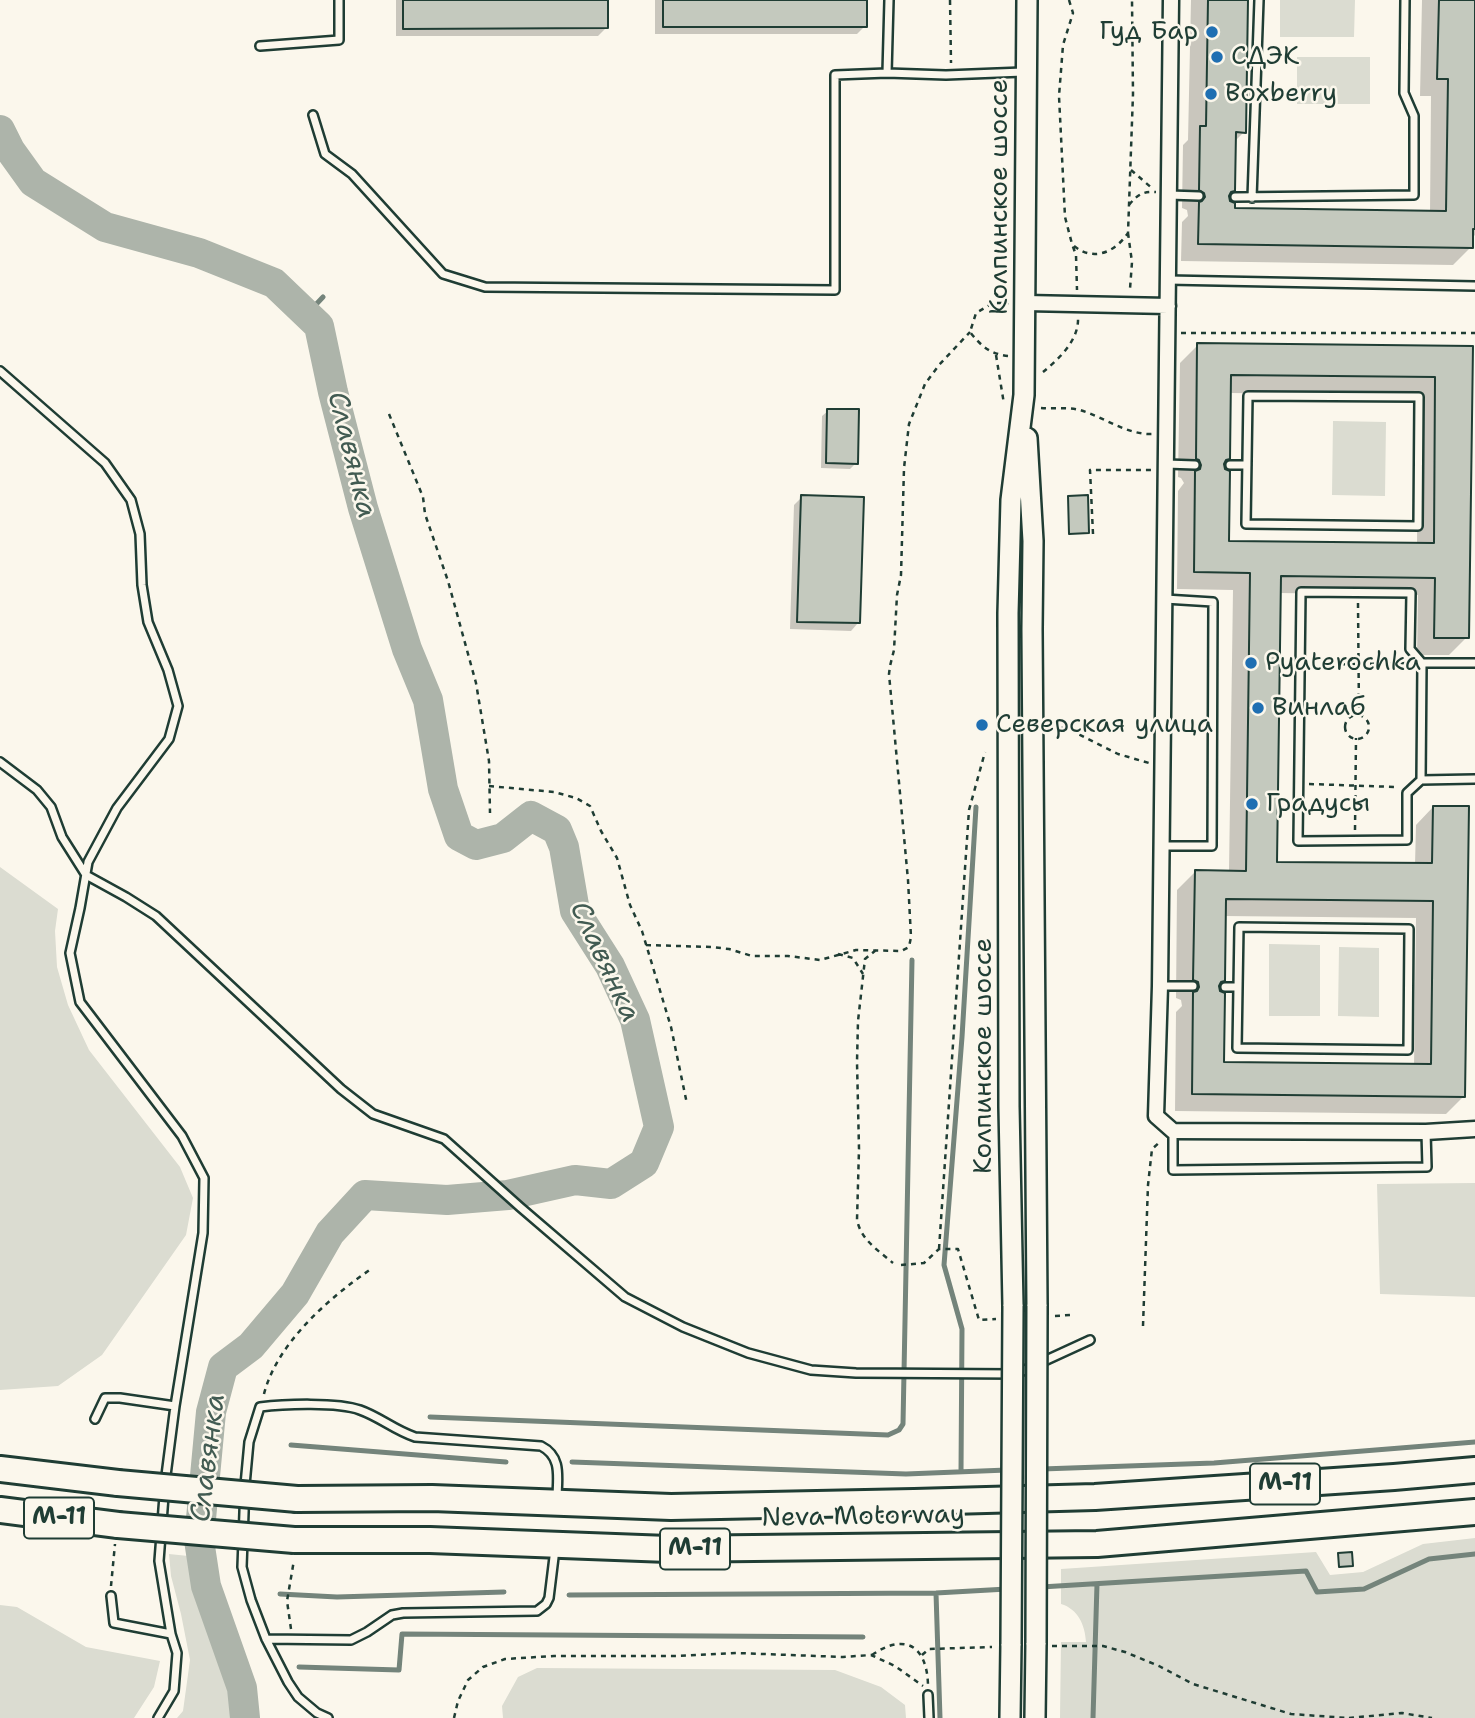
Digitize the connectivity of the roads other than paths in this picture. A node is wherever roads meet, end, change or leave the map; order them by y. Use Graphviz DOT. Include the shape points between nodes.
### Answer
graph roads {
  1 [pos="339,0"];
  2 [pos="889,0"];
  3 [pos="1027,0"];
  4 [pos="1171,0"];
  5 [pos="1259,0"];
  6 [pos="1405,0"];
  7 [pos="260,46"];
  8 [pos="1027,72"];
  9 [pos="887,73"];
  10 [pos="313,115"];
  11 [pos="1169,195"];
  12 [pos="1199,196"];
  13 [pos="1235,197"];
  14 [pos="1252,198"];
  15 [pos="1168,280"];
  16 [pos="1475,286"];
  17 [pos="1026,303"];
  18 [pos="1168,306"];
  19 [pos="0,372"];
  20 [pos="1031,394"];
  21 [pos="1195,464"];
  22 [pos="1230,465"];
  23 [pos="1247,465"];
  24 [pos="1166,467"];
  25 [pos="1164,599"];
  26 [pos="1422,663"];
  27 [pos="1475,663"];
  28 [pos="0,762"];
  29 [pos="1475,779"];
  30 [pos="1421,780"];
  31 [pos="1161,846"];
  32 [pos="86,875"];
  33 [pos="1160,986"];
  34 [pos="1193,986"];
  35 [pos="1225,987"];
  36 [pos="1238,987"];
  37 [pos="1475,1129"];
  38 [pos="1173,1131"];
  39 [pos="1426,1132"];
  40 [pos="1090,1340"];
  41 [pos="175,1406"];
  42 [pos="95,1419"];
  43 [pos="0,1469"];
  44 [pos="1475,1470"];
  45 [pos="557,1503"];
  46 [pos="0,1510"];
  47 [pos="1475,1512"];
  48 [pos="556,1545"];
  49 [pos="111,1596"];
  50 [pos="172,1634"];
  51 [pos="266,1639"];
  52 [pos="929,1695"];
  53 [pos="158,1718"];
  54 [pos="328,1718"];
  55 [pos="929,1718"];
  56 [pos="1010,1718"];
  57 [pos="1035,1718"];
  1 -- 7 [label="lane" via="339,40"];
  2 -- 9 [label="lane"];
  3 -- 8 [label="main road, Колпинское шоссе"];
  4 -- 11 [label="street"];
  5 -- 14 [label="lane"];
  6 -- 14 [label="lane" via="1404,93 1414,116 1414,195"];
  8 -- 9 [label="lane"];
  8 -- 17 [label="main road, Колпинское шоссе"];
  9 -- 10 [label="lane" via="835,75 835,290 485,287 443,274 352,174 325,154"];
  11 -- 12 [label="lane"];
  11 -- 15 [label="street"];
  13 -- 14 [label="lane"];
  15 -- 16 [label="lane"];
  15 -- 18 [label="street"];
  17 -- 18 [label="street"];
  17 -- 20 [label="main road, Колпинское шоссе" via="1025,358"];
  18 -- 24 [label="street"];
  19 -- 32 [label="lane" via="105,463 131,500 140,534 148,622 178,706 169,740 117,808 88,862"];
  20 -- 56 [label="main road, Колпинское шоссе, bridge" via="1011,500 1008,612 1013,1306 1003,1645"];
  20 -- 57 [label="main road, Колпинское шоссе, bridge" via="1044,1645"];
  21 -- 24 [label="lane"];
  22 -- 23 [label="lane"];
  23 -- 23 [label="lane" via="1246,524 1418,526 1419,397 1248,396"];
  24 -- 25 [label="street"];
  25 -- 31 [label="street"];
  25 -- 31 [label="lane" via="1213,602 1212,846"];
  26 -- 27 [label="lane"];
  26 -- 30 [label="lane"];
  26 -- 30 [label="lane" via="1410,649 1411,593 1301,592 1298,841 1407,840 1407,793"];
  28 -- 32 [label="lane" via="51,807 62,837"];
  29 -- 30 [label="lane"];
  31 -- 33 [label="street"];
  32 -- 40 [label="lane" via="156,916 373,1114 444,1139 625,1297 683,1327 748,1353 811,1370 856,1373 1016,1374"];
  32 -- 41 [label="lane" via="70,953 80,1002 183,1136 204,1178 204,1233"];
  33 -- 34 [label="lane"];
  33 -- 38 [label="street" via="1156,1116"];
  35 -- 36 [label="lane"];
  36 -- 36 [label="lane" via="1237,1048 1408,1050 1409,929 1238,927"];
  37 -- 39 [label="street"];
  38 -- 39 [label="street"];
  38 -- 39 [label="lane" via="1173,1170 1427,1167"];
  41 -- 42 [label="lane" via="105,1398"];
  41 -- 50 [label="lane" via="159,1561"];
  43 -- 45 [label="highway, Neva Motorway / М-11, bridge" via="297,1499"];
  44 -- 45 [label="highway, Neva Motorway / М-11" via="1095,1497 671,1507"];
  45 -- 51 [label="lane" via="557,1464 541,1446 415,1437 343,1406 260,1407 249,1442 244,1485 242,1567"];
  46 -- 48 [label="highway, Neva Motorway / М-11, bridge" via="116,1536 294,1549 430,1540"];
  47 -- 48 [label="highway, Neva Motorway / М-11" via="1097,1544 668,1549"];
  48 -- 51 [label="lane" via="549,1598 537,1611 403,1613 351,1640"];
  49 -- 50 [label="lane" via="114,1623"];
  50 -- 53 [label="lane" via="177,1653 174,1690"];
  51 -- 54 [label="lane" via="298,1697"];
  52 -- 55 [label="lane"];
}
